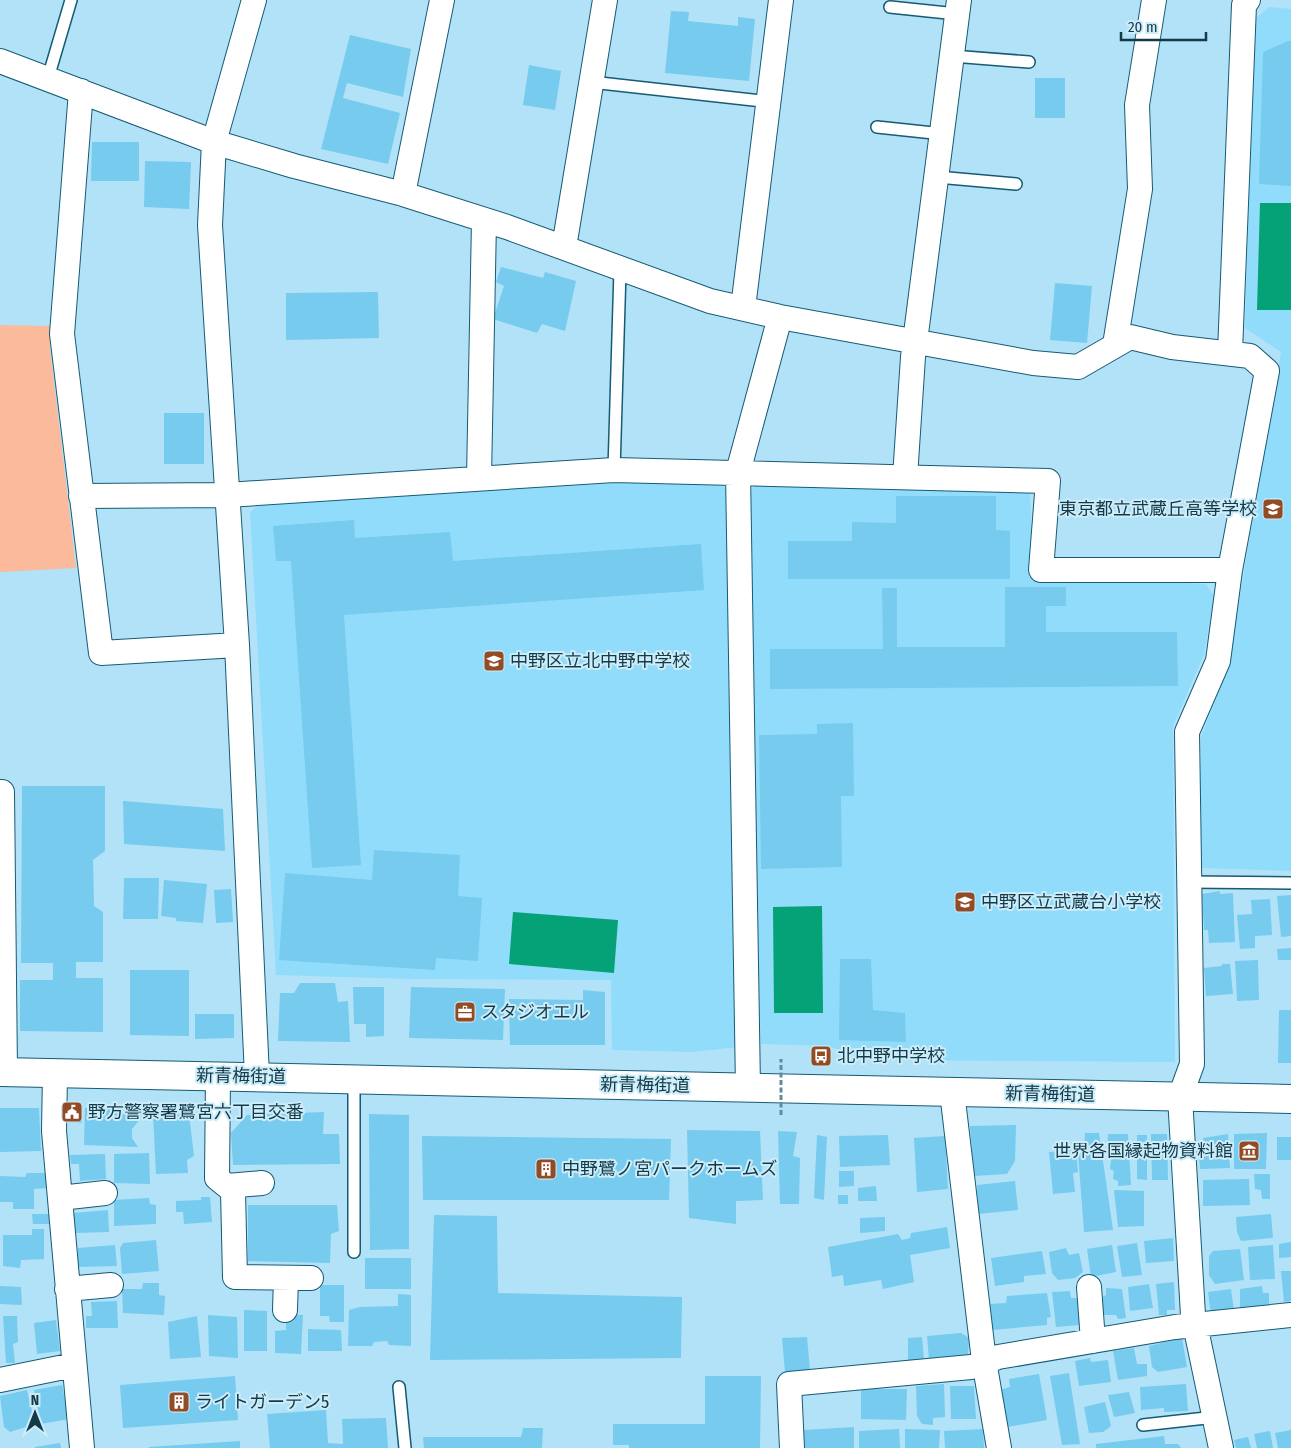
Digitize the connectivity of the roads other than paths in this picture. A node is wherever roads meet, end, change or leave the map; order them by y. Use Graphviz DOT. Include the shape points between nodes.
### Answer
graph roads {
  1 [pos="71,0"];
  2 [pos="254,0"];
  3 [pos="442,0"];
  4 [pos="605,0"];
  5 [pos="781,0"];
  6 [pos="1154,0"];
  7 [pos="1248,0"];
  8 [pos="890,7"];
  9 [pos="958,7"];
  10 [pos="952,56"];
  11 [pos="0,61"];
  12 [pos="1029,62"];
  13 [pos="48,78"];
  14 [pos="591,82"];
  15 [pos="81,92"];
  16 [pos="770,102"];
  17 [pos="877,126"];
  18 [pos="943,134"];
  19 [pos="214,142"];
  20 [pos="938,177"];
  21 [pos="1016,184"];
  22 [pos="402,194"];
  23 [pos="484,221"];
  24 [pos="564,247"];
  25 [pos="620,270"];
  26 [pos="743,308"];
  27 [pos="780,317"];
  28 [pos="916,342"];
  29 [pos="1115,345"];
  30 [pos="1230,352"];
  31 [pos="614,470"];
  32 [pos="738,472"];
  33 [pos="905,477"];
  34 [pos="478,478"];
  35 [pos="227,495"];
  36 [pos="81,496"];
  37 [pos="1230,570"];
  38 [pos="237,645"];
  39 [pos="0,792"];
  40 [pos="1189,882"];
  41 [pos="1291,883"];
  42 [pos="2,1072"];
  43 [pos="55,1074"];
  44 [pos="218,1076"];
  45 [pos="257,1076"];
  46 [pos="354,1078"];
  47 [pos="748,1088"];
  48 [pos="952,1092"];
  49 [pos="1180,1097"];
  50 [pos="1291,1099"];
  51 [pos="262,1183"];
  52 [pos="227,1186"];
  53 [pos="105,1193"];
  54 [pos="60,1198"];
  55 [pos="354,1252"];
  56 [pos="286,1278"];
  57 [pos="311,1278"];
  58 [pos="111,1285"];
  59 [pos="1089,1287"];
  60 [pos="67,1288"];
  61 [pos="285,1310"];
  62 [pos="1291,1316"];
  63 [pos="1196,1325"];
  64 [pos="1093,1341"];
  65 [pos="984,1361"];
  66 [pos="74,1365"];
  67 [pos="0,1380"];
  68 [pos="399,1387"];
  69 [pos="1215,1417"];
  70 [pos="1143,1425"];
  71 [pos="82,1448"];
  72 [pos="405,1448"];
  73 [pos="792,1448"];
  74 [pos="999,1448"];
  75 [pos="1221,1448"];
  1 -- 13 [label="lane"];
  2 -- 19 [label="street"];
  3 -- 22 [label="street"];
  4 -- 14 [label="street"];
  5 -- 16 [label="street"];
  6 -- 29 [label="street" via="1137,105 1140,190"];
  7 -- 30 [label="street" via="1244,5"];
  8 -- 9 [label="lane"];
  9 -- 10 [label="street"];
  10 -- 12 [label="lane"];
  10 -- 18 [label="street"];
  11 -- 13 [label="street"];
  13 -- 15 [label="street"];
  14 -- 16 [label="lane"];
  14 -- 24 [label="street"];
  15 -- 19 [label="street"];
  15 -- 36 [label="street" via="62,334"];
  16 -- 26 [label="street"];
  17 -- 18 [label="lane"];
  18 -- 20 [label="street"];
  19 -- 22 [label="street"];
  19 -- 35 [label="street" via="210,225"];
  20 -- 21 [label="lane"];
  20 -- 28 [label="street"];
  22 -- 23 [label="street"];
  23 -- 24 [label="street"];
  23 -- 34 [label="street"];
  24 -- 25 [label="street"];
  25 -- 26 [label="street" via="710,301"];
  25 -- 31 [label="lane"];
  26 -- 27 [label="street"];
  27 -- 28 [label="street"];
  27 -- 32 [label="street"];
  28 -- 29 [label="street" via="1033,363 1078,367"];
  28 -- 33 [label="street"];
  29 -- 30 [label="street" via="1130,337 1172,347"];
  30 -- 37 [label="street" via="1250,356 1267,371"];
  31 -- 32 [label="street"];
  31 -- 34 [label="street"];
  32 -- 33 [label="street"];
  32 -- 47 [label="street"];
  33 -- 37 [label="street" via="1048,480 1041,570"];
  34 -- 35 [label="street"];
  35 -- 36 [label="street"];
  35 -- 38 [label="street"];
  36 -- 38 [label="street" via="101,653"];
  37 -- 40 [label="street" via="1218,661 1187,732"];
  38 -- 45 [label="street"];
  39 -- 42 [label="street"];
  40 -- 41 [label="lane"];
  40 -- 49 [label="street" via="1192,1064"];
  42 -- 43 [label="main road, 新青梅街道"];
  43 -- 44 [label="main road, 新青梅街道"];
  43 -- 54 [label="street" via="54,1131"];
  44 -- 45 [label="main road, 新青梅街道"];
  44 -- 52 [label="street" via="217,1178"];
  45 -- 46 [label="main road, 新青梅街道"];
  46 -- 47 [label="main road, 新青梅街道"];
  46 -- 55 [label="lane"];
  47 -- 48 [label="main road, 新青梅街道"];
  48 -- 49 [label="main road, 新青梅街道"];
  48 -- 65 [label="street"];
  49 -- 50 [label="main road, 新青梅街道"];
  49 -- 63 [label="street"];
  51 -- 52 [label="street"];
  52 -- 56 [label="street" via="233,1191 235,1277"];
  53 -- 54 [label="street"];
  54 -- 60 [label="street"];
  56 -- 57 [label="street"];
  56 -- 61 [label="street"];
  58 -- 60 [label="street"];
  59 -- 64 [label="street"];
  60 -- 66 [label="street"];
  62 -- 63 [label="street"];
  63 -- 64 [label="street"];
  63 -- 69 [label="street"];
  64 -- 65 [label="street"];
  65 -- 73 [label="street" via="971,1367 789,1384"];
  65 -- 74 [label="street"];
  66 -- 67 [label="street"];
  66 -- 71 [label="street"];
  68 -- 72 [label="lane"];
  69 -- 70 [label="lane"];
  69 -- 75 [label="street"];
}
